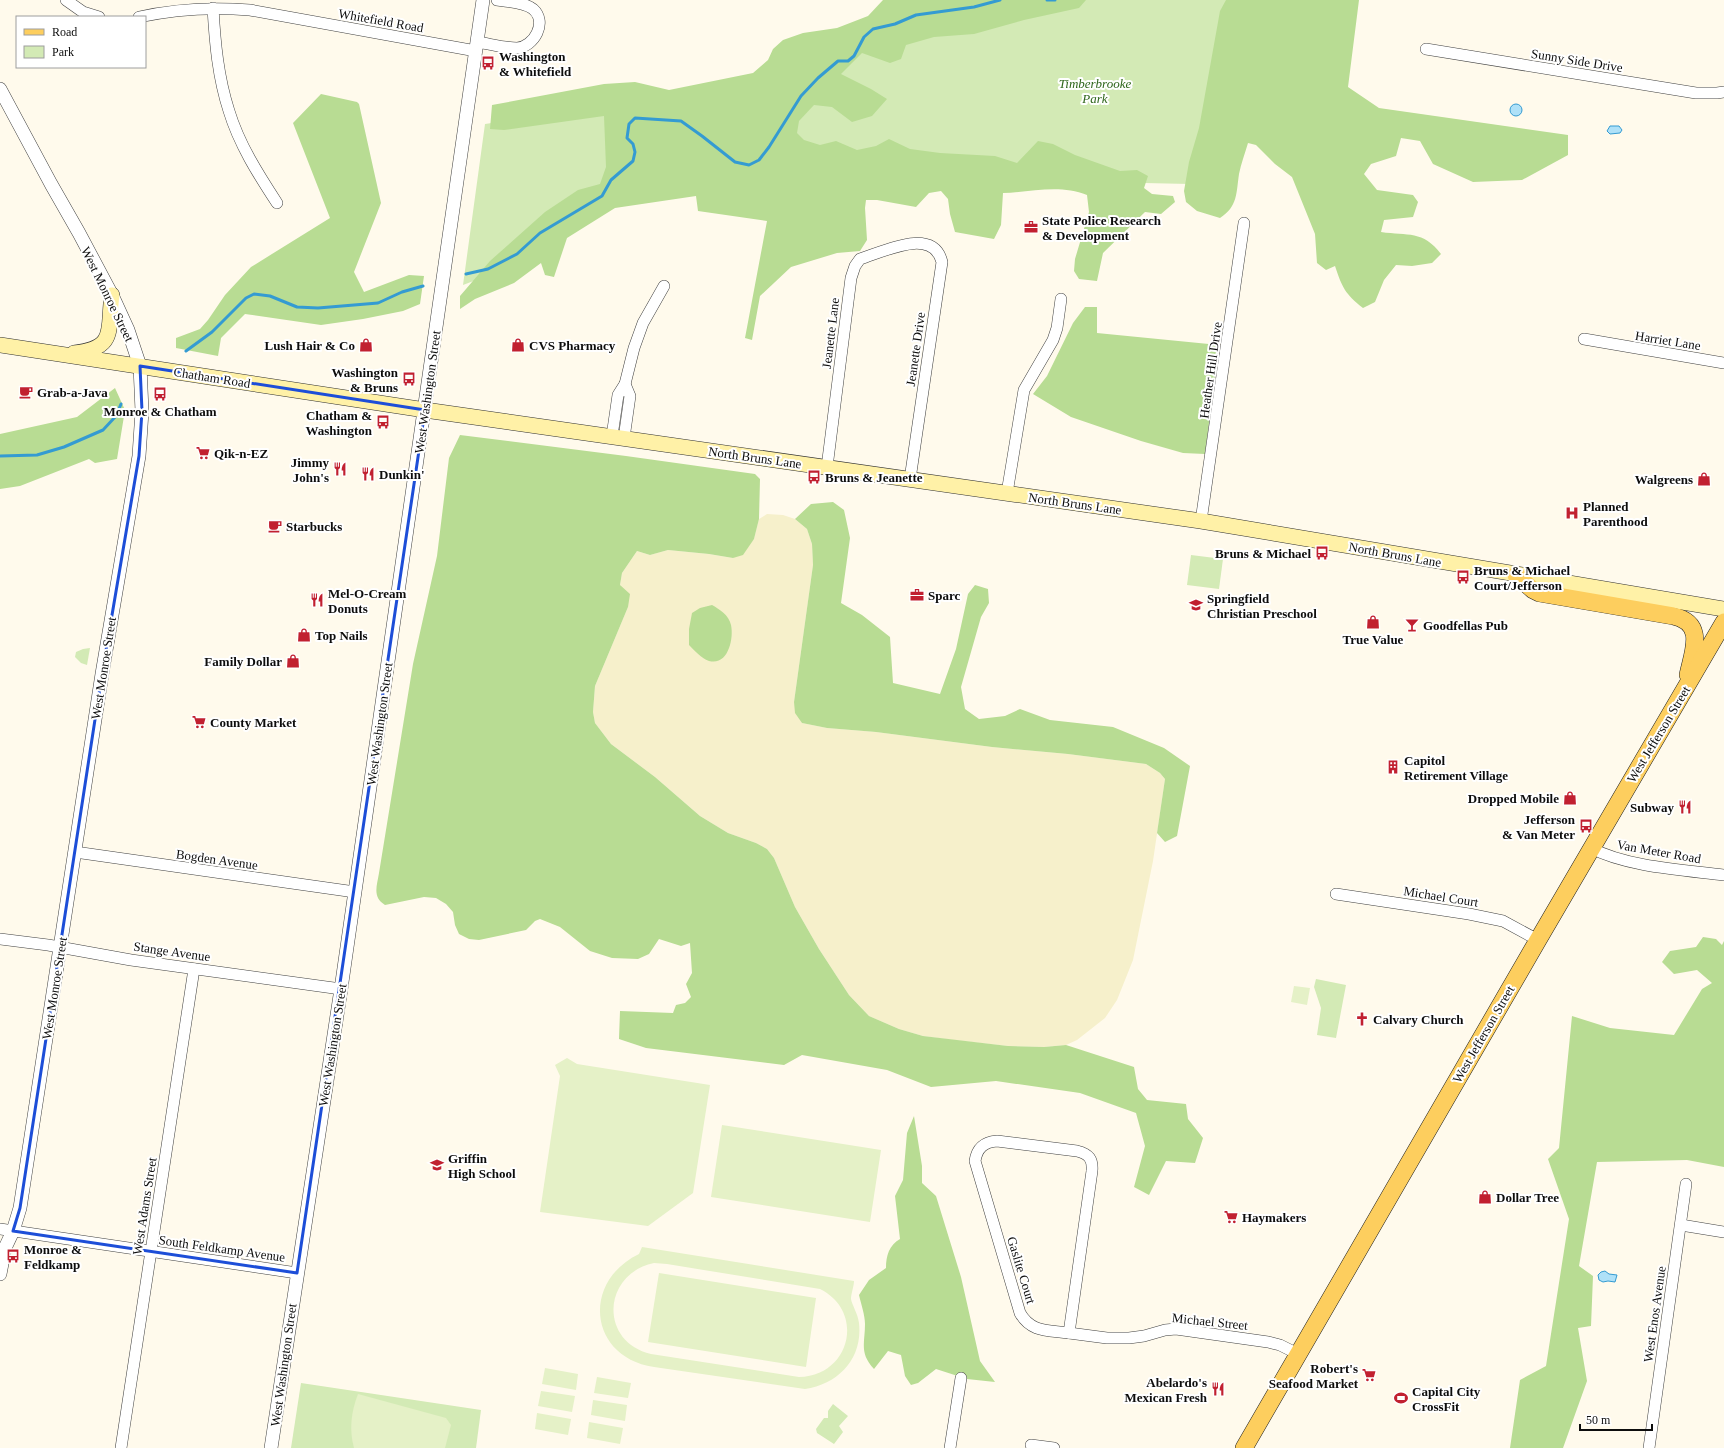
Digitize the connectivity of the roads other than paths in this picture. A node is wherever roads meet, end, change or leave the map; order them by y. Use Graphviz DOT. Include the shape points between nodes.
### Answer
graph roads {
  1 [pos="66,0"];
  2 [pos="483,0"];
  3 [pos="497,0"];
  4 [pos="213,8"];
  5 [pos="96,16"];
  6 [pos="146,16"];
  7 [pos="477,47"];
  8 [pos="1426,49"];
  9 [pos="0,89"];
  10 [pos="1724,92"];
  11 [pos="277,202"];
  12 [pos="1244,223"];
  13 [pos="912,242"];
  14 [pos="664,286"];
  15 [pos="112,295"];
  16 [pos="1061,299"];
  17 [pos="1584,338"];
  18 [pos="0,345"];
  19 [pos="59,354"];
  20 [pos="1724,363"];
  21 [pos="140,366"];
  22 [pos="424,410"];
  23 [pos="618,437"];
  24 [pos="827,467"];
  25 [pos="910,479"];
  26 [pos="1007,493"];
  27 [pos="1201,521"];
  28 [pos="1516,575"];
  29 [pos="1724,609"];
  30 [pos="1724,622"];
  31 [pos="1685,689"];
  32 [pos="1591,848"];
  33 [pos="75,852"];
  34 [pos="1724,875"];
  35 [pos="355,892"];
  36 [pos="1336,894"];
  37 [pos="0,939"];
  38 [pos="1538,940"];
  39 [pos="60,948"];
  40 [pos="194,969"];
  41 [pos="341,989"];
  42 [pos="1686,1184"];
  43 [pos="1681,1225"];
  44 [pos="0,1229"];
  45 [pos="13,1231"];
  46 [pos="1724,1232"];
  47 [pos="151,1252"];
  48 [pos="296,1273"];
  49 [pos="0,1274"];
  50 [pos="1069,1333"];
  51 [pos="1298,1354"];
  52 [pos="961,1378"];
  53 [pos="1031,1445"];
  54 [pos="121,1448"];
  55 [pos="271,1448"];
  56 [pos="950,1448"];
  57 [pos="1054,1448"];
  58 [pos="1244,1448"];
  59 [pos="1649,1448"];
  1 -- 5 [label="street" via="83,12"];
  2 -- 7 [label="street, West Washington Street"];
  3 -- 7 [label="street, Whitefield Road" via="534,10 539,28 536,37 517,48"];
  4 -- 6 [label="street, Whitefield Road"];
  4 -- 7 [label="street, Whitefield Road" via="250,10"];
  4 -- 11 [label="street" via="218,69 229,111 241,142"];
  7 -- 22 [label="street, West Washington Street"];
  8 -- 10 [label="street, Sunny Side Drive" via="1696,93"];
  9 -- 15 [label="street, West Monroe Street"];
  12 -- 27 [label="street, Heather Hill Drive"];
  13 -- 24 [label="street, Jeanette Lane" via="860,259 855,266 851,278"];
  13 -- 25 [label="street, Jeanette Drive" via="934,248 940,254 942,262"];
  14 -- 23 [label="street" via="637,337 625,384 618,395"];
  15 -- 19 [label="main road" via="109,334 103,344 87,351"];
  15 -- 21 [label="street, West Monroe Street" via="128,330"];
  16 -- 26 [label="street" via="1053,340 1024,390"];
  17 -- 20 [label="street, Harriet Lane"];
  18 -- 19 [label="main road, Chatham Road"];
  19 -- 21 [label="main road, Chatham Road"];
  21 -- 22 [label="main road, Chatham Road"];
  21 -- 33 [label="street, West Monroe Street" via="142,411 139,456 108,633"];
  22 -- 23 [label="main road, North Bruns Lane"];
  22 -- 35 [label="street, West Washington Street"];
  23 -- 24 [label="main road, North Bruns Lane"];
  24 -- 25 [label="main road, North Bruns Lane"];
  25 -- 26 [label="main road, North Bruns Lane"];
  26 -- 27 [label="main road, North Bruns Lane"];
  27 -- 28 [label="main road, North Bruns Lane"];
  28 -- 29 [label="main road, North Bruns Lane"];
  28 -- 31 [label="main road" via="1539,593 1686,620 1692,627 1695,638"];
  30 -- 31 [label="main road, West Jefferson Street"];
  31 -- 32 [label="main road, West Jefferson Street"];
  32 -- 34 [label="street, Van Meter Road" via="1604,855 1660,868"];
  32 -- 38 [label="main road, West Jefferson Street"];
  33 -- 35 [label="street, Bogden Avenue"];
  33 -- 39 [label="street, West Monroe Street"];
  35 -- 41 [label="street, West Washington Street"];
  36 -- 38 [label="street, Michael Court" via="1503,921"];
  37 -- 39 [label="street, Stange Avenue"];
  38 -- 51 [label="main road, West Jefferson Street"];
  39 -- 40 [label="street, Stange Avenue"];
  39 -- 45 [label="street, West Monroe Street" via="20,1208"];
  40 -- 41 [label="street, Stange Avenue"];
  40 -- 47 [label="street, West Adams Street"];
  41 -- 48 [label="street, West Washington Street"];
  42 -- 43 [label="street, West Enos Avenue"];
  43 -- 46 [label="street"];
  43 -- 59 [label="street, West Enos Avenue"];
  44 -- 45 [label="street, South Feldkamp Avenue"];
  45 -- 47 [label="street, South Feldkamp Avenue"];
  45 -- 49 [label="street, West Monroe Street" via="5,1248"];
  47 -- 48 [label="street, South Feldkamp Avenue"];
  47 -- 54 [label="street, West Adams Street"];
  48 -- 55 [label="street, West Washington Street"];
  50 -- 50 [label="street, Gaslite Court" via="1034,1327 1028,1324 1020,1312 975,1161 979,1149 986,1143 1077,1151 1089,1156 1092,1161"];
  50 -- 51 [label="street, Michael Street" via="1129,1338 1165,1330 1193,1330 1268,1342"];
  51 -- 58 [label="main road, West Jefferson Street"];
  52 -- 56 [label="street"];
  53 -- 57 [label="street"];
}
